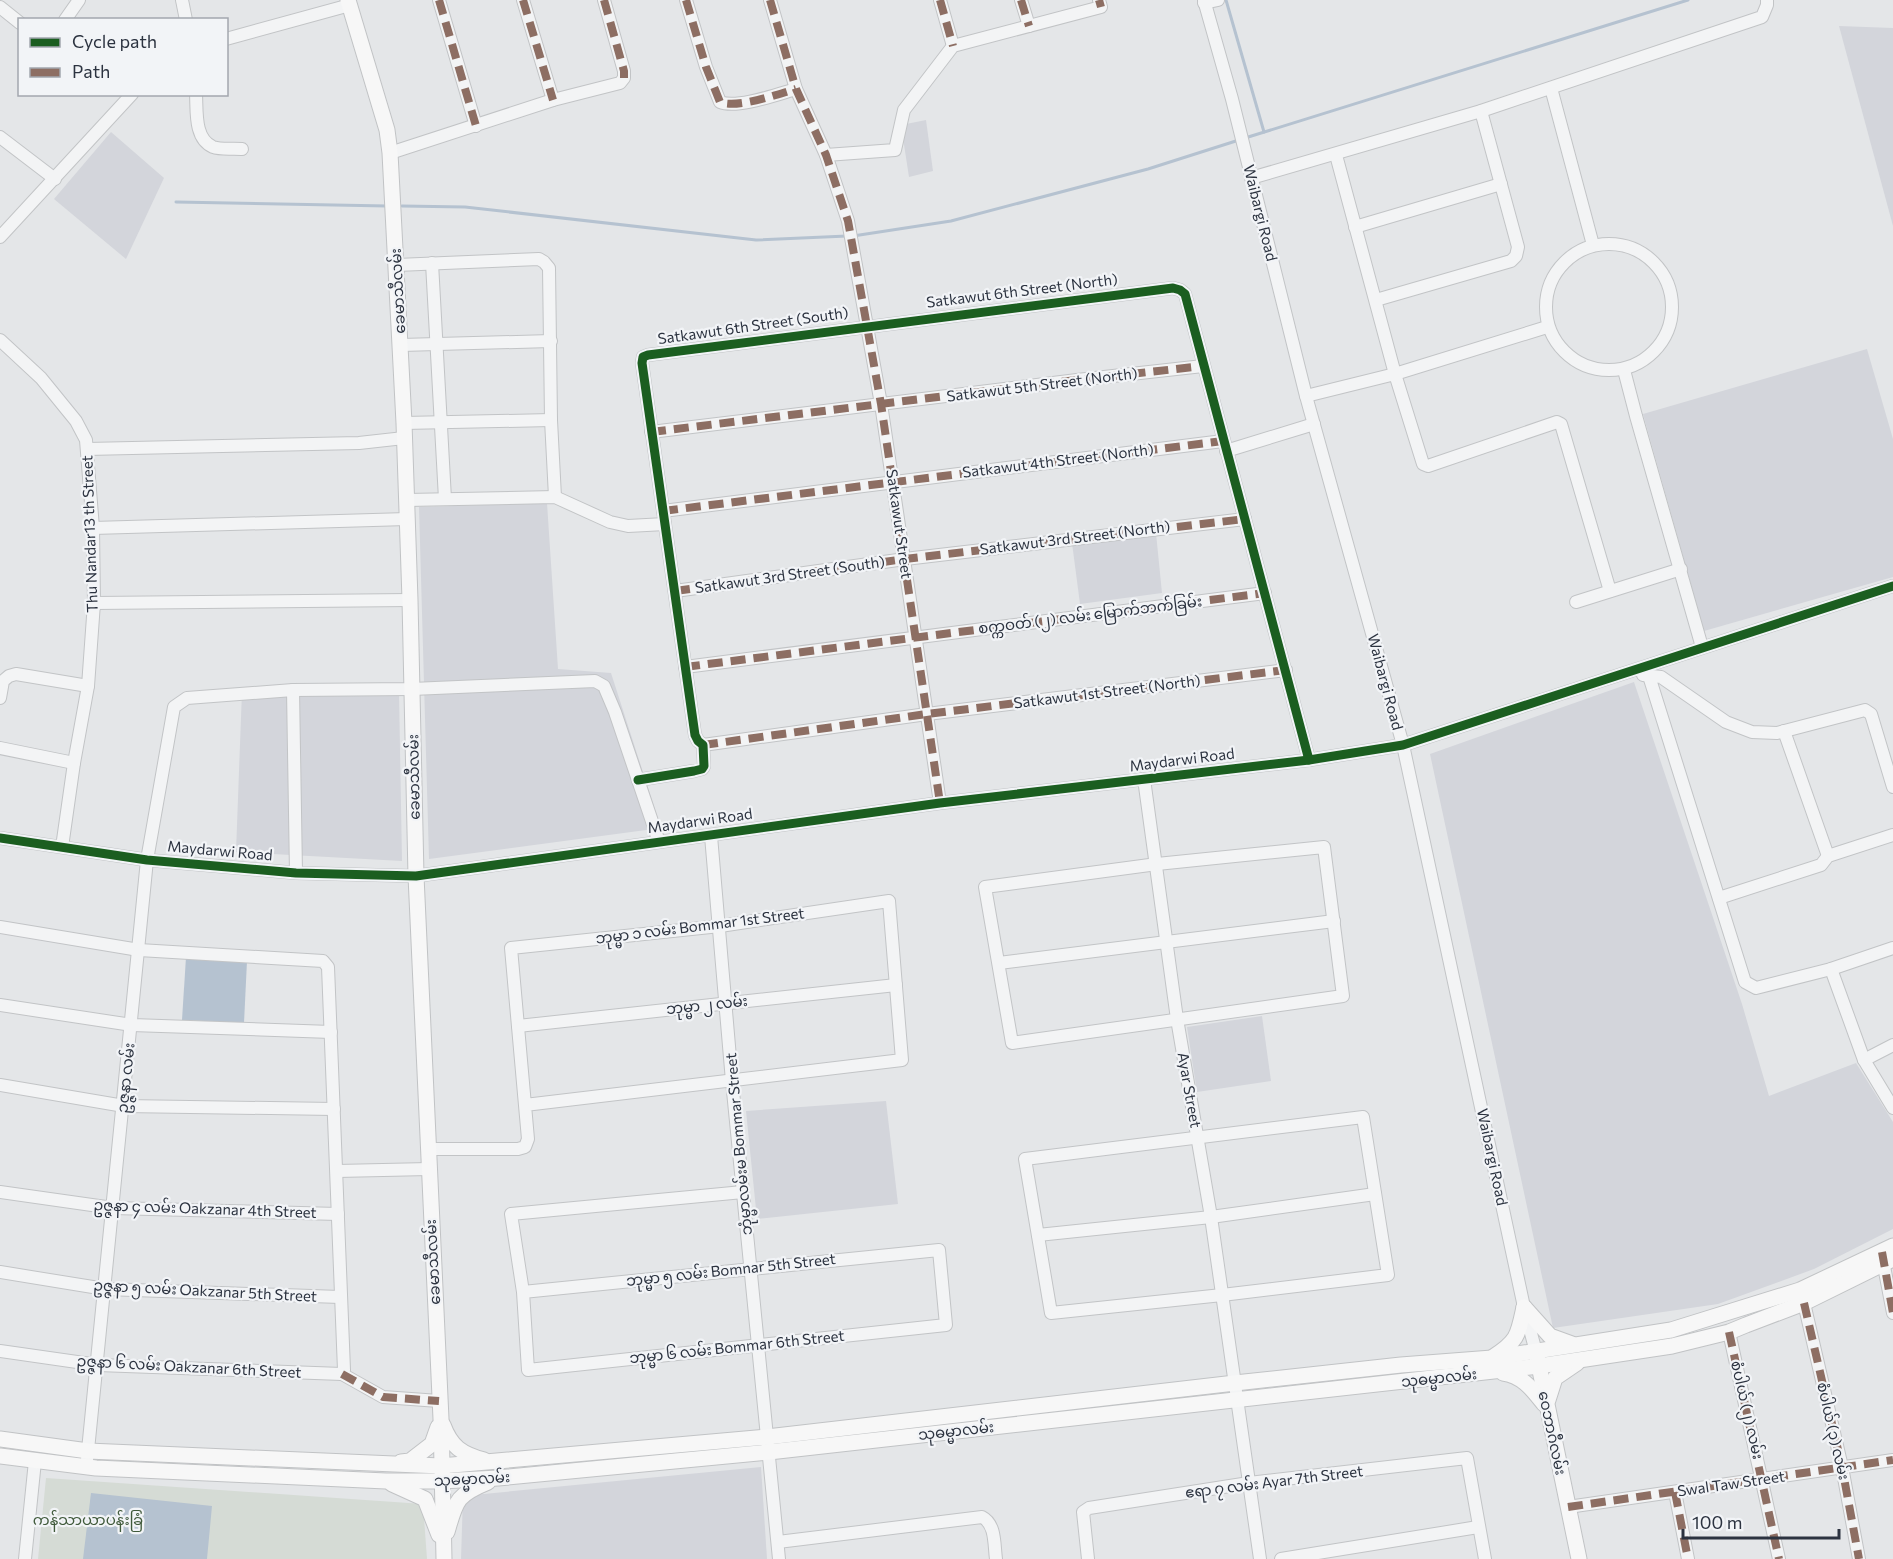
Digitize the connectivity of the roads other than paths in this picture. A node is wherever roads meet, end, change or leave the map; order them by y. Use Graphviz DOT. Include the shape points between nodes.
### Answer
graph roads {
  1 [pos="79,0"];
  2 [pos="182,0"];
  3 [pos="439,0"];
  4 [pos="523,0"];
  5 [pos="604,0"];
  6 [pos="686,0"];
  7 [pos="770,0"];
  8 [pos="940,0"];
  9 [pos="1021,0"];
  10 [pos="1099,0"];
  11 [pos="1767,0"];
  12 [pos="1209,1"];
  13 [pos="349,3"];
  14 [pos="0,7"];
  15 [pos="66,18"];
  16 [pos="186,18"];
  17 [pos="18,21"];
  18 [pos="1029,27"];
  19 [pos="228,38"];
  20 [pos="953,46"];
  21 [pos="1551,88"];
  22 [pos="796,89"];
  23 [pos="126,96"];
  24 [pos="196,96"];
  25 [pos="553,100"];
  26 [pos="1481,111"];
  27 [pos="476,126"];
  28 [pos="0,137"];
  29 [pos="242,148"];
  30 [pos="390,153"];
  31 [pos="826,155"];
  32 [pos="1336,155"];
  33 [pos="1251,178"];
  34 [pos="55,179"];
  35 [pos="1501,184"];
  36 [pos="1355,227"];
  37 [pos="1,233"];
  38 [pos="1593,245"];
  39 [pos="432,263"];
  40 [pos="397,265"];
  41 [pos="1376,300"];
  42 [pos="867,326"];
  43 [pos="1547,327"];
  44 [pos="0,340"];
  45 [pos="551,341"];
  46 [pos="400,345"];
  47 [pos="437,345"];
  48 [pos="1203,366"];
  49 [pos="1624,370"];
  50 [pos="1395,374"];
  51 [pos="1306,396"];
  52 [pos="881,404"];
  53 [pos="551,420"];
  54 [pos="441,422"];
  55 [pos="1314,424"];
  56 [pos="404,430"];
  57 [pos="651,432"];
  58 [pos="1224,446"];
  59 [pos="87,449"];
  60 [pos="893,482"];
  61 [pos="555,497"];
  62 [pos="445,499"];
  63 [pos="407,500"];
  64 [pos="663,511"];
  65 [pos="407,519"];
  66 [pos="1245,519"];
  67 [pos="665,524"];
  68 [pos="93,528"];
  69 [pos="904,559"];
  70 [pos="1681,569"];
  71 [pos="1893,586"];
  72 [pos="675,591"];
  73 [pos="1610,591"];
  74 [pos="1265,593"];
  75 [pos="410,600"];
  76 [pos="1576,602"];
  77 [pos="94,603"];
  78 [pos="915,639"];
  79 [pos="1702,647"];
  80 [pos="686,667"];
  81 [pos="1286,670"];
  82 [pos="1630,671"];
  83 [pos="1649,676"];
  84 [pos="88,686"];
  85 [pos="412,689"];
  86 [pos="293,690"];
  87 [pos="0,699"];
  88 [pos="927,714"];
  89 [pos="1784,731"];
  90 [pos="703,745"];
  91 [pos="1403,745"];
  92 [pos="0,748"];
  93 [pos="1309,760"];
  94 [pos="74,763"];
  95 [pos="1144,779"];
  96 [pos="638,780"];
  97 [pos="1893,787"];
  98 [pos="940,802"];
  99 [pos="1893,835"];
  100 [pos="711,836"];
  101 [pos="0,838"];
  102 [pos="659,842"];
  103 [pos="62,847"];
  104 [pos="1828,856"];
  105 [pos="147,860"];
  106 [pos="1156,864"];
  107 [pos="296,873"];
  108 [pos="416,876"];
  109 [pos="1719,898"];
  110 [pos="1334,921"];
  111 [pos="720,926"];
  112 [pos="0,927"];
  113 [pos="1167,943"];
  114 [pos="1893,948"];
  115 [pos="139,950"];
  116 [pos="999,963"];
  117 [pos="1831,969"];
  118 [pos="896,985"];
  119 [pos="727,1002"];
  120 [pos="0,1005"];
  121 [pos="1177,1019"];
  122 [pos="132,1025"];
  123 [pos="518,1026"];
  124 [pos="331,1032"];
  125 [pos="1893,1045"];
  126 [pos="1864,1060"];
  127 [pos="732,1081"];
  128 [pos="0,1085"];
  129 [pos="525,1105"];
  130 [pos="124,1106"];
  131 [pos="1893,1108"];
  132 [pos="334,1109"];
  133 [pos="1197,1137"];
  134 [pos="428,1149"];
  135 [pos="429,1169"];
  136 [pos="337,1171"];
  137 [pos="0,1192"];
  138 [pos="743,1192"];
  139 [pos="1375,1194"];
  140 [pos="113,1208"];
  141 [pos="338,1214"];
  142 [pos="1211,1217"];
  143 [pos="1038,1235"];
  144 [pos="1888,1255"];
  145 [pos="751,1267"];
  146 [pos="0,1272"];
  147 [pos="105,1289"];
  148 [pos="523,1292"];
  149 [pos="1222,1295"];
  150 [pos="340,1297"];
  151 [pos="1804,1303"];
  152 [pos="1524,1307"];
  153 [pos="1893,1314"];
  154 [pos="946,1325"];
  155 [pos="1729,1332"];
  156 [pos="758,1344"];
  157 [pos="1575,1345"];
  158 [pos="0,1351"];
  159 [pos="1537,1359"];
  160 [pos="1582,1360"];
  161 [pos="98,1365"];
  162 [pos="1494,1365"];
  163 [pos="342,1374"];
  164 [pos="1235,1383"];
  165 [pos="1238,1399"];
  166 [pos="439,1401"];
  167 [pos="1547,1409"];
  168 [pos="441,1419"];
  169 [pos="767,1437"];
  170 [pos="0,1439"];
  171 [pos="88,1451"];
  172 [pos="769,1452"];
  173 [pos="0,1456"];
  174 [pos="1893,1460"];
  175 [pos="35,1461"];
  176 [pos="495,1462"];
  177 [pos="386,1465"];
  178 [pos="86,1467"];
  179 [pos="1842,1467"];
  180 [pos="441,1474"];
  181 [pos="498,1478"];
  182 [pos="1762,1479"];
  183 [pos="386,1481"];
  184 [pos="1249,1483"];
  185 [pos="1675,1492"];
  186 [pos="1568,1507"];
  187 [pos="1478,1527"];
  188 [pos="778,1542"];
  189 [pos="444,1553"];
  190 [pos="25,1559"];
  191 [pos="779,1559"];
  192 [pos="996,1559"];
  193 [pos="1088,1559"];
  194 [pos="1260,1559"];
  195 [pos="1281,1559"];
  196 [pos="1485,1559"];
  197 [pos="1579,1559"];
  198 [pos="1688,1559"];
  199 [pos="1779,1559"];
  200 [pos="1859,1559"];
  1 -- 15 [label="street"];
  2 -- 16 [label="street"];
  3 -- 27 [label="street"];
  4 -- 25 [label="street"];
  5 -- 25 [label="street" via="624,78 620,83"];
  6 -- 22 [label="street" via="720,102 736,103"];
  7 -- 22 [label="street, Satkawut Street"];
  8 -- 20 [label="street"];
  9 -- 18 [label="street"];
  10 -- 18 [label="street" via="1101,7"];
  11 -- 21 [label="street" via="1762,17"];
  12 -- 33 [label="street, Waibargi Road"];
  13 -- 19 [label="street"];
  13 -- 30 [label="main road, ခေမာသီလမ်း" via="387,130"];
  14 -- 17 [label="street"];
  18 -- 20 [label="street"];
  20 -- 31 [label="street" via="904,110 895,150"];
  21 -- 26 [label="street"];
  21 -- 38 [label="street"];
  22 -- 31 [label="street, Satkawut Street"];
  23 -- 34 [label="street"];
  24 -- 29 [label="street" via="199,131 204,139 215,148"];
  25 -- 27 [label="street"];
  26 -- 32 [label="street"];
  26 -- 35 [label="street"];
  27 -- 30 [label="street"];
  28 -- 34 [label="street"];
  30 -- 40 [label="main road, ခေမာသီလမ်း"];
  31 -- 42 [label="street, Satkawut Street" via="848,221"];
  32 -- 33 [label="street"];
  32 -- 36 [label="street"];
  33 -- 51 [label="street, Waibargi Road"];
  34 -- 37 [label="street"];
  35 -- 36 [label="street"];
  35 -- 41 [label="street" via="1518,247 1511,261"];
  36 -- 41 [label="street"];
  38 -- 43 [label="street" via="1571,256 1554,274 1545,298"];
  38 -- 49 [label="street" via="1618,243 1642,252 1660,269 1669,286 1672,316 1664,340 1647,359"];
  39 -- 40 [label="street"];
  39 -- 45 [label="street" via="539,259 544,262 549,268"];
  39 -- 47 [label="street"];
  40 -- 46 [label="main road, ခေမာသီလမ်း"];
  41 -- 50 [label="street"];
  42 -- 48 [label="street, Satkawut 6th Street (North)" via="1173,288 1185,294"];
  42 -- 52 [label="street, Satkawut Street"];
  42 -- 57 [label="street, Satkawut 6th Street (South)" via="643,357"];
  43 -- 49 [label="street" via="1557,346 1576,363 1599,371"];
  43 -- 50 [label="street"];
  44 -- 59 [label="street, Thu Nandar13 th Street" via="41,378 83,432"];
  45 -- 47 [label="street"];
  45 -- 53 [label="street"];
  46 -- 47 [label="street"];
  46 -- 56 [label="main road, ခေမာသီလမ်း"];
  47 -- 54 [label="street"];
  48 -- 52 [label="street, Satkawut 5th Street (North)"];
  48 -- 58 [label="street"];
  49 -- 70 [label="street"];
  50 -- 51 [label="street"];
  50 -- 73 [label="street" via="1423,464 1428,466 1557,422 1561,424"];
  51 -- 55 [label="street, Waibargi Road"];
  52 -- 57 [label="street, Satkawut 5th Street (North)"];
  52 -- 60 [label="street, Satkawut Street"];
  53 -- 54 [label="street"];
  53 -- 61 [label="street"];
  54 -- 56 [label="street"];
  54 -- 62 [label="street"];
  55 -- 58 [label="street, Satkawut 4th Street (North)"];
  55 -- 91 [label="street, Waibargi Road"];
  56 -- 59 [label="street" via="359,443"];
  56 -- 63 [label="main road, ခေမာသီလမ်း"];
  57 -- 64 [label="street"];
  58 -- 60 [label="street, Satkawut 4th Street (North)"];
  58 -- 66 [label="street"];
  59 -- 68 [label="street, Thu Nandar13 th Street"];
  60 -- 64 [label="street, Satkawut 4th Street (North)"];
  60 -- 69 [label="street, Satkawut Street"];
  61 -- 62 [label="street"];
  61 -- 67 [label="street" via="610,522 628,526"];
  62 -- 63 [label="street"];
  63 -- 65 [label="main road, ခေမာသီလမ်း"];
  64 -- 67 [label="street"];
  65 -- 68 [label="street"];
  65 -- 75 [label="main road, ခေမာသီလမ်း"];
  66 -- 69 [label="street, Satkawut 3rd Street (North)"];
  66 -- 74 [label="street"];
  67 -- 72 [label="street"];
  68 -- 77 [label="street, Thu Nandar13 th Street"];
  69 -- 72 [label="street, Satkawut 3rd Street (South)"];
  69 -- 78 [label="street, Satkawut Street"];
  70 -- 73 [label="street"];
  70 -- 79 [label="street"];
  71 -- 79 [label="street, Maydarwi Road"];
  72 -- 80 [label="street"];
  73 -- 76 [label="street"];
  74 -- 78 [label="street, စက္ကဝတ် (၂) လမ်း မြောက်ဘက်ခြမ်း"];
  74 -- 81 [label="street"];
  75 -- 77 [label="street"];
  75 -- 85 [label="main road, ခေမာသီလမ်း"];
  77 -- 84 [label="street, Thu Nandar13 th Street"];
  78 -- 80 [label="street, စက္ကဝတ် (၂) လမ်း မြောက်ဘက်ခြမ်း"];
  78 -- 88 [label="street, Satkawut Street"];
  79 -- 82 [label="street, Maydarwi Road"];
  80 -- 90 [label="street" via="695,735"];
  81 -- 88 [label="street, Satkawut 1st Street (North)"];
  81 -- 93 [label="street"];
  82 -- 83 [label="street"];
  82 -- 91 [label="street, Maydarwi Road"];
  83 -- 89 [label="street" via="1660,677 1726,722 1752,732"];
  83 -- 109 [label="street"];
  84 -- 87 [label="street" via="16,674 3,681"];
  84 -- 94 [label="street, Thu Nandar13 th Street"];
  85 -- 86 [label="street"];
  85 -- 96 [label="street" via="600,683 615,712"];
  85 -- 108 [label="main road, ခေမာသီလမ်း"];
  86 -- 105 [label="street, ဥဇ္ဇနာ လမ်း" via="187,698 174,707"];
  86 -- 107 [label="street"];
  88 -- 90 [label="street, Satkawut 1st Street (North)"];
  88 -- 98 [label="street, Satkawut Street"];
  89 -- 97 [label="street" via="1865,710 1871,714"];
  89 -- 104 [label="street"];
  90 -- 96 [label="street" via="702,769"];
  91 -- 93 [label="street, Maydarwi Road"];
  91 -- 152 [label="street, Waibargi Road"];
  92 -- 94 [label="street"];
  93 -- 95 [label="street, Maydarwi Road"];
  94 -- 103 [label="street, Thu Nandar13 th Street"];
  95 -- 98 [label="street, Maydarwi Road"];
  95 -- 106 [label="street, Ayar Street"];
  96 -- 102 [label="street"];
  98 -- 100 [label="street, Maydarwi Road"];
  99 -- 104 [label="street"];
  100 -- 102 [label="street, Maydarwi Road"];
  100 -- 111 [label="street, ဘုံမ္မာလမ်းမ Bommar Street"];
  101 -- 103 [label="street, Maydarwi Road"];
  102 -- 108 [label="street, Maydarwi Road"];
  103 -- 105 [label="street, Maydarwi Road"];
  104 -- 109 [label="street" via="1821,865"];
  105 -- 107 [label="street, Maydarwi Road"];
  105 -- 115 [label="street, ဥဇ္ဇနာ လမ်း"];
  106 -- 110 [label="street" via="1324,847"];
  106 -- 113 [label="street, Ayar Street"];
  106 -- 116 [label="street" via="985,887"];
  107 -- 108 [label="street, Maydarwi Road"];
  108 -- 134 [label="main road, ခေမာသီလမ်း"];
  109 -- 117 [label="street" via="1745,982 1750,986"];
  110 -- 113 [label="street"];
  110 -- 121 [label="street" via="1344,996"];
  111 -- 118 [label="street, ဘုမ္မာ ၁ လမ်း Bommar 1st Street" via="889,901"];
  111 -- 119 [label="street, ဘုံမ္မာလမ်းမ Bommar Street"];
  111 -- 123 [label="street, ဘုမ္မာ ၁ လမ်း Bommar 1st Street" via="511,948"];
  112 -- 115 [label="street"];
  113 -- 116 [label="street"];
  113 -- 121 [label="street, Ayar Street"];
  114 -- 117 [label="street"];
  115 -- 122 [label="street, ဥဇ္ဇနာ လမ်း"];
  115 -- 124 [label="street" via="323,961 328,967"];
  116 -- 121 [label="street" via="1012,1043"];
  117 -- 126 [label="street"];
  118 -- 119 [label="street, ဘုမ္မာ ၂ လမ်း"];
  118 -- 127 [label="street" via="902,1059"];
  119 -- 123 [label="street, ဘုမ္မာ ၂ လမ်း"];
  119 -- 127 [label="street, ဘုံမ္မာလမ်းမ Bommar Street"];
  120 -- 122 [label="street"];
  121 -- 133 [label="street, Ayar Street"];
  122 -- 124 [label="street"];
  122 -- 130 [label="street, ဥဇ္ဇနာ လမ်း"];
  123 -- 129 [label="street"];
  124 -- 132 [label="street"];
  125 -- 126 [label="street"];
  126 -- 131 [label="street"];
  127 -- 129 [label="street"];
  127 -- 138 [label="street, ဘုံမ္မာလမ်းမ Bommar Street"];
  128 -- 130 [label="street"];
  129 -- 134 [label="street" via="525,1147"];
  130 -- 132 [label="street"];
  130 -- 140 [label="street, ဥဇ္ဇနာ လမ်း"];
  132 -- 136 [label="street"];
  133 -- 139 [label="street" via="1363,1117"];
  133 -- 142 [label="street, Ayar Street"];
  133 -- 143 [label="street" via="1025,1160"];
  134 -- 135 [label="main road, ခေမာသီလမ်း"];
  135 -- 136 [label="street"];
  135 -- 166 [label="main road, ခေမာသီလမ်း"];
  136 -- 141 [label="street"];
  137 -- 140 [label="street, ဥဇ္ဇနာ ၄ လမ်း Oakzanar 4th Street"];
  138 -- 145 [label="street, ဘုံမ္မာလမ်းမ Bommar Street"];
  138 -- 148 [label="street" via="511,1214"];
  139 -- 142 [label="street"];
  139 -- 149 [label="street" via="1388,1275"];
  140 -- 141 [label="street, ဥဇ္ဇနာ ၄ လမ်း Oakzanar 4th Street"];
  140 -- 147 [label="street, ဥဇ္ဇနာ လမ်း"];
  141 -- 150 [label="street"];
  142 -- 143 [label="street"];
  142 -- 149 [label="street, Ayar Street"];
  143 -- 149 [label="street" via="1051,1313"];
  144 -- 151 [label="main road, သုဓမ္မာလမ်း"];
  144 -- 153 [label="street"];
  144 -- 157 [label="main road, သုဓမ္မာလမ်း" via="1800,1290 1671,1330"];
  145 -- 148 [label="street, ဘုမ္မာ ၅ လမ်း Bomnar 5th Street"];
  145 -- 154 [label="street, ဘုမ္မာ ၅ လမ်း Bomnar 5th Street" via="939,1250"];
  145 -- 156 [label="street, ဘုံမ္မာလမ်းမ Bommar Street"];
  146 -- 147 [label="street, ဥဇ္ဇနာ ၅ လမ်း Oakzanar 5th Street"];
  147 -- 150 [label="street, ဥဇ္ဇနာ ၅ လမ်း Oakzanar 5th Street"];
  147 -- 161 [label="street, ဥဇ္ဇနာ လမ်း"];
  148 -- 156 [label="street, ဘုမ္မာ ၆ လမ်း Bommar 6th Street" via="528,1370"];
  149 -- 164 [label="street, Ayar Street"];
  150 -- 163 [label="street"];
  151 -- 155 [label="main road, သုဓမ္မာလမ်း"];
  151 -- 179 [label="street, စံပါယ် (၃) လမ်း"];
  152 -- 157 [label="main road" via="1550,1336"];
  152 -- 159 [label="street, ဝေဘာဂီလမ်း"];
  152 -- 162 [label="main road" via="1518,1336"];
  154 -- 156 [label="street, ဘုမ္မာ ၆ လမ်း Bommar 6th Street"];
  155 -- 160 [label="main road, သုဓမ္မာလမ်း" via="1672,1346"];
  155 -- 182 [label="street, စံပါယ် (၂) လမ်း"];
  156 -- 169 [label="street, ဘုံမ္မာလမ်းမ Bommar Street"];
  157 -- 159 [label="main road, သုဓမ္မာလမ်း"];
  158 -- 161 [label="street, ဥဇ္ဇနာ ၆ လမ်း Oakzanar 6th Street"];
  159 -- 160 [label="main road, သုဓမ္မာလမ်း"];
  159 -- 162 [label="main road, သုဓမ္မာလမ်း"];
  159 -- 167 [label="main road, ဝေဘာဂီလမ်း"];
  160 -- 167 [label="main road" via="1555,1378"];
  161 -- 163 [label="street, ဥဇ္ဇနာ ၆ လမ်း Oakzanar 6th Street"];
  161 -- 171 [label="street, ဥဇ္ဇနာ လမ်း"];
  162 -- 164 [label="main road, သုဓမ္မာလမ်း"];
  162 -- 165 [label="main road, သုဓမ္မာလမ်း"];
  162 -- 167 [label="main road" via="1529,1385"];
  163 -- 166 [label="street" via="383,1396"];
  164 -- 165 [label="street, Ayar Street"];
  164 -- 169 [label="main road, သုဓမ္မာလမ်း"];
  165 -- 172 [label="main road, သုဓမ္မာလမ်း"];
  165 -- 184 [label="street, Ayar Street"];
  166 -- 168 [label="main road, ခေမာသီလမ်း"];
  167 -- 186 [label="main road, ဝေဘာဂီလမ်း"];
  168 -- 176 [label="main road" via="448,1438 465,1455"];
  168 -- 177 [label="main road" via="432,1444 410,1461"];
  168 -- 180 [label="main road, ခေမာသီလမ်း"];
  169 -- 172 [label="street, ဘုံမ္မာလမ်းမ Bommar Street"];
  169 -- 176 [label="main road, သုဓမ္မာလမ်း"];
  170 -- 171 [label="main road, သုဓမ္မာလမ်း"];
  171 -- 177 [label="main road, သုဓမ္မာလမ်း"];
  171 -- 178 [label="street, ဥဇ္ဇနာ လမ်း"];
  172 -- 181 [label="main road, သုဓမ္မာလမ်း"];
  172 -- 188 [label="street, ဘုံမ္မာလမ်းမ Bommar Street"];
  173 -- 175 [label="main road, သုဓမ္မာလမ်း"];
  174 -- 179 [label="street, Swal Taw Street"];
  175 -- 178 [label="main road, သုဓမ္မာလမ်း"];
  175 -- 190 [label="street"];
  176 -- 180 [label="main road, သုဓမ္မာလမ်း"];
  177 -- 180 [label="main road, သုဓမ္မာလမ်း"];
  178 -- 183 [label="main road, သုဓမ္မာလမ်း"];
  179 -- 182 [label="street, Swal Taw Street"];
  179 -- 200 [label="street, စံပါယ် (၃) လမ်း"];
  180 -- 181 [label="main road, သုဓမ္မာလမ်း"];
  180 -- 183 [label="main road, သုဓမ္မာလမ်း"];
  180 -- 189 [label="main road, ခေမာသီလမ်း"];
  181 -- 189 [label="main road" via="472,1488 455,1502"];
  182 -- 185 [label="street, Swal Taw Street"];
  182 -- 199 [label="street, စံပါယ် (၂) လမ်း"];
  183 -- 189 [label="main road" via="425,1499"];
  184 -- 187 [label="street, ဧရာ ၇ လမ်း Ayar 7th Street" via="1467,1458"];
  184 -- 193 [label="street, ဧရာ ၇ လမ်း Ayar 7th Street" via="1089,1508 1083,1512"];
  184 -- 194 [label="street, Ayar Street"];
  185 -- 186 [label="street, Swal Taw Street"];
  185 -- 198 [label="street"];
  186 -- 197 [label="main road, ဝေဘာဂီလမ်း"];
  187 -- 195 [label="street"];
  187 -- 196 [label="street"];
  188 -- 191 [label="street, ဘုံမ္မာလမ်းမ Bommar Street"];
  188 -- 192 [label="street" via="982,1517 992,1526"];
}
